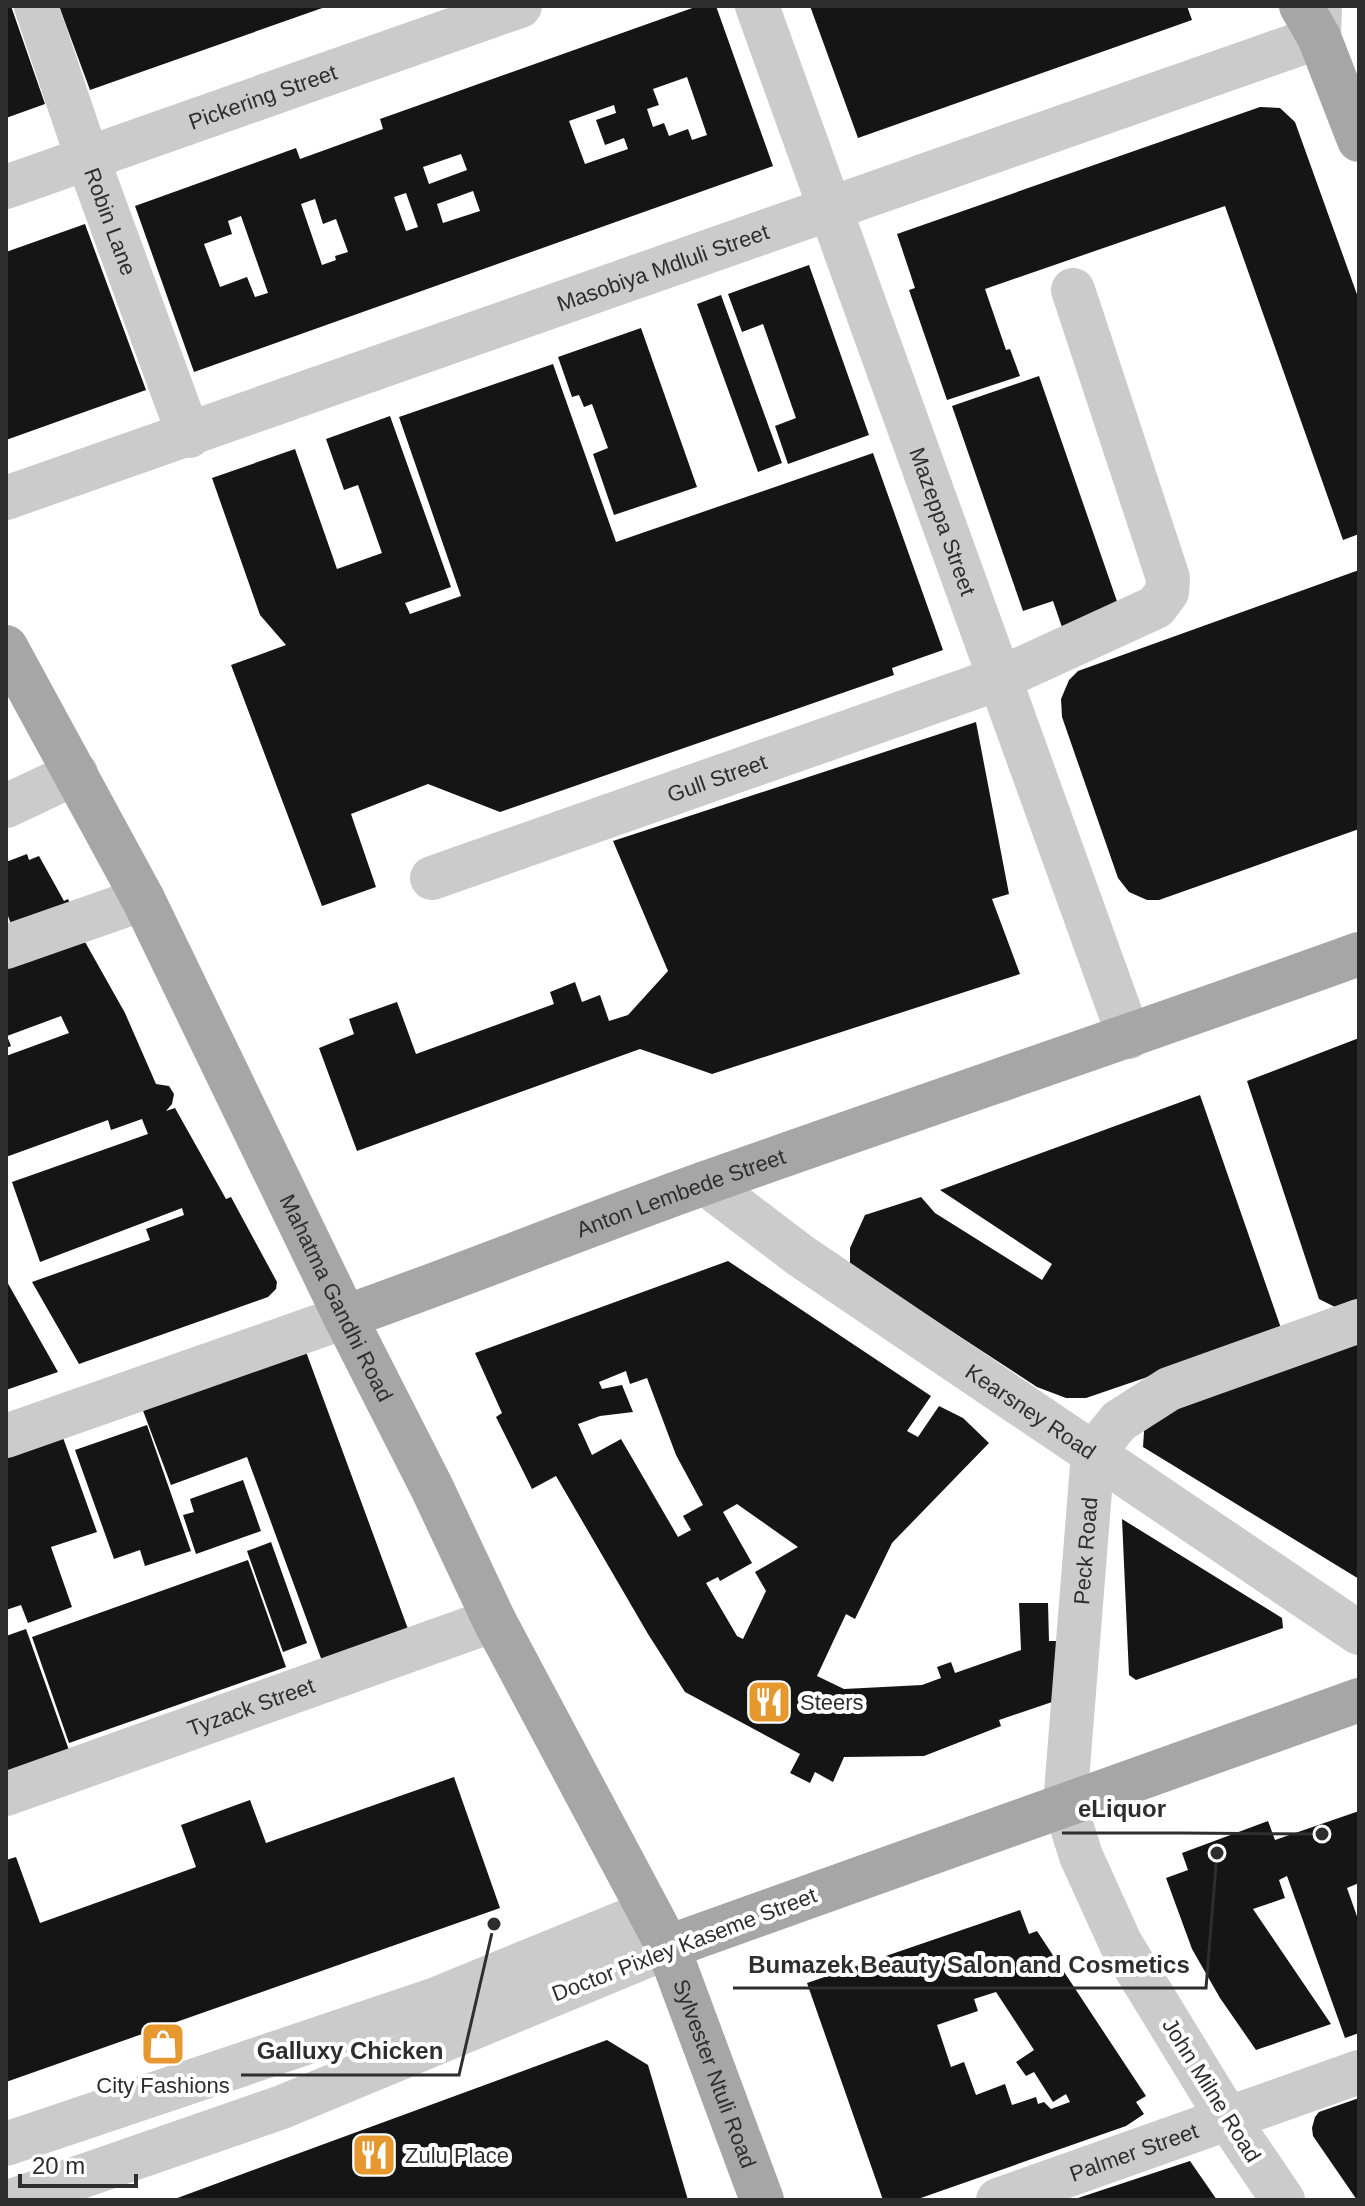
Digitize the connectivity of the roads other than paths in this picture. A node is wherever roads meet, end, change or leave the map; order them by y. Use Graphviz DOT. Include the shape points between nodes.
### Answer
graph roads {
  1 [pos="36,6"];
  2 [pos="520,6"];
  3 [pos="757,6"];
  4 [pos="1313,16"];
  5 [pos="1359,140"];
  6 [pos="87,157"];
  7 [pos="6,187"];
  8 [pos="832,209"];
  9 [pos="1073,290"];
  10 [pos="189,436"];
  11 [pos="6,498"];
  12 [pos="6,647"];
  13 [pos="1001,678"];
  14 [pos="76,773"];
  15 [pos="6,806"];
  16 [pos="432,878"];
  17 [pos="143,899"];
  18 [pos="6,947"];
  19 [pos="1359,954"];
  20 [pos="1129,1037"];
  21 [pos="705,1183"];
  22 [pos="345,1317"];
  23 [pos="1359,1321"];
  24 [pos="6,1436"];
  25 [pos="1093,1453"];
  26 [pos="494,1620"];
  27 [pos="1359,1633"];
  28 [pos="1359,1700"];
  29 [pos="6,1794"];
  30 [pos="1065,1805"];
  31 [pos="658,1930"];
  32 [pos="1359,2072"];
  33 [pos="1228,2119"];
  34 [pos="6,2144"];
  35 [pos="14,2200"];
  36 [pos="762,2200"];
  37 [pos="998,2200"];
  38 [pos="1283,2200"];
  1 -- 6 [label="street, Robin Lane"];
  2 -- 6 [label="street, Pickering Street"];
  3 -- 8 [label="street, Mazeppa Street"];
  4 -- 5 [label="main road"];
  4 -- 8 [label="street, Masobiya Mdluli Street"];
  6 -- 7 [label="street, Pickering Street"];
  6 -- 10 [label="street, Robin Lane"];
  8 -- 10 [label="street, Masobiya Mdluli Street"];
  8 -- 13 [label="street, Mazeppa Street"];
  9 -- 13 [label="street, Gull Street" via="1168,578 1167,592 1156,607"];
  10 -- 11 [label="street, Masobiya Mdluli Street"];
  12 -- 14 [label="main road, Mahatma Gandhi Road"];
  13 -- 16 [label="street, Gull Street"];
  13 -- 20 [label="street, Mazeppa Street"];
  14 -- 15 [label="street"];
  14 -- 17 [label="main road, Mahatma Gandhi Road"];
  17 -- 18 [label="street"];
  17 -- 22 [label="main road, Mahatma Gandhi Road"];
  19 -- 20 [label="main road, Anton Lembede Street"];
  20 -- 21 [label="main road, Anton Lembede Street"];
  21 -- 22 [label="main road, Anton Lembede Street"];
  21 -- 25 [label="street, Kearsney Road" via="801,1256"];
  22 -- 24 [label="street, Anton Lembede Street"];
  22 -- 26 [label="main road, Mahatma Gandhi Road"];
  23 -- 25 [label="street" via="1169,1389 1119,1421"];
  25 -- 27 [label="street, Kearsney Road"];
  25 -- 30 [label="street, Peck Road"];
  26 -- 29 [label="street, Tyzack Street"];
  26 -- 31 [label="main road, Mahatma Gandhi Road"];
  28 -- 30 [label="main road, Doctor Pixley Kaseme Street"];
  30 -- 31 [label="main road, Doctor Pixley Kaseme Street"];
  30 -- 33 [label="street, John Milne Road" via="1081,1856 1121,1944"];
  31 -- 34 [label="street, Doctor Pixley Kaseme Street"];
  31 -- 35 [label="street, Doctor Pixley Kaseme Street" via="282,2107"];
  31 -- 36 [label="main road, Sylvester Ntuli Road"];
  32 -- 33 [label="street, Palmer Street"];
  33 -- 37 [label="street, Palmer Street"];
  33 -- 38 [label="street, John Milne Road"];
}
